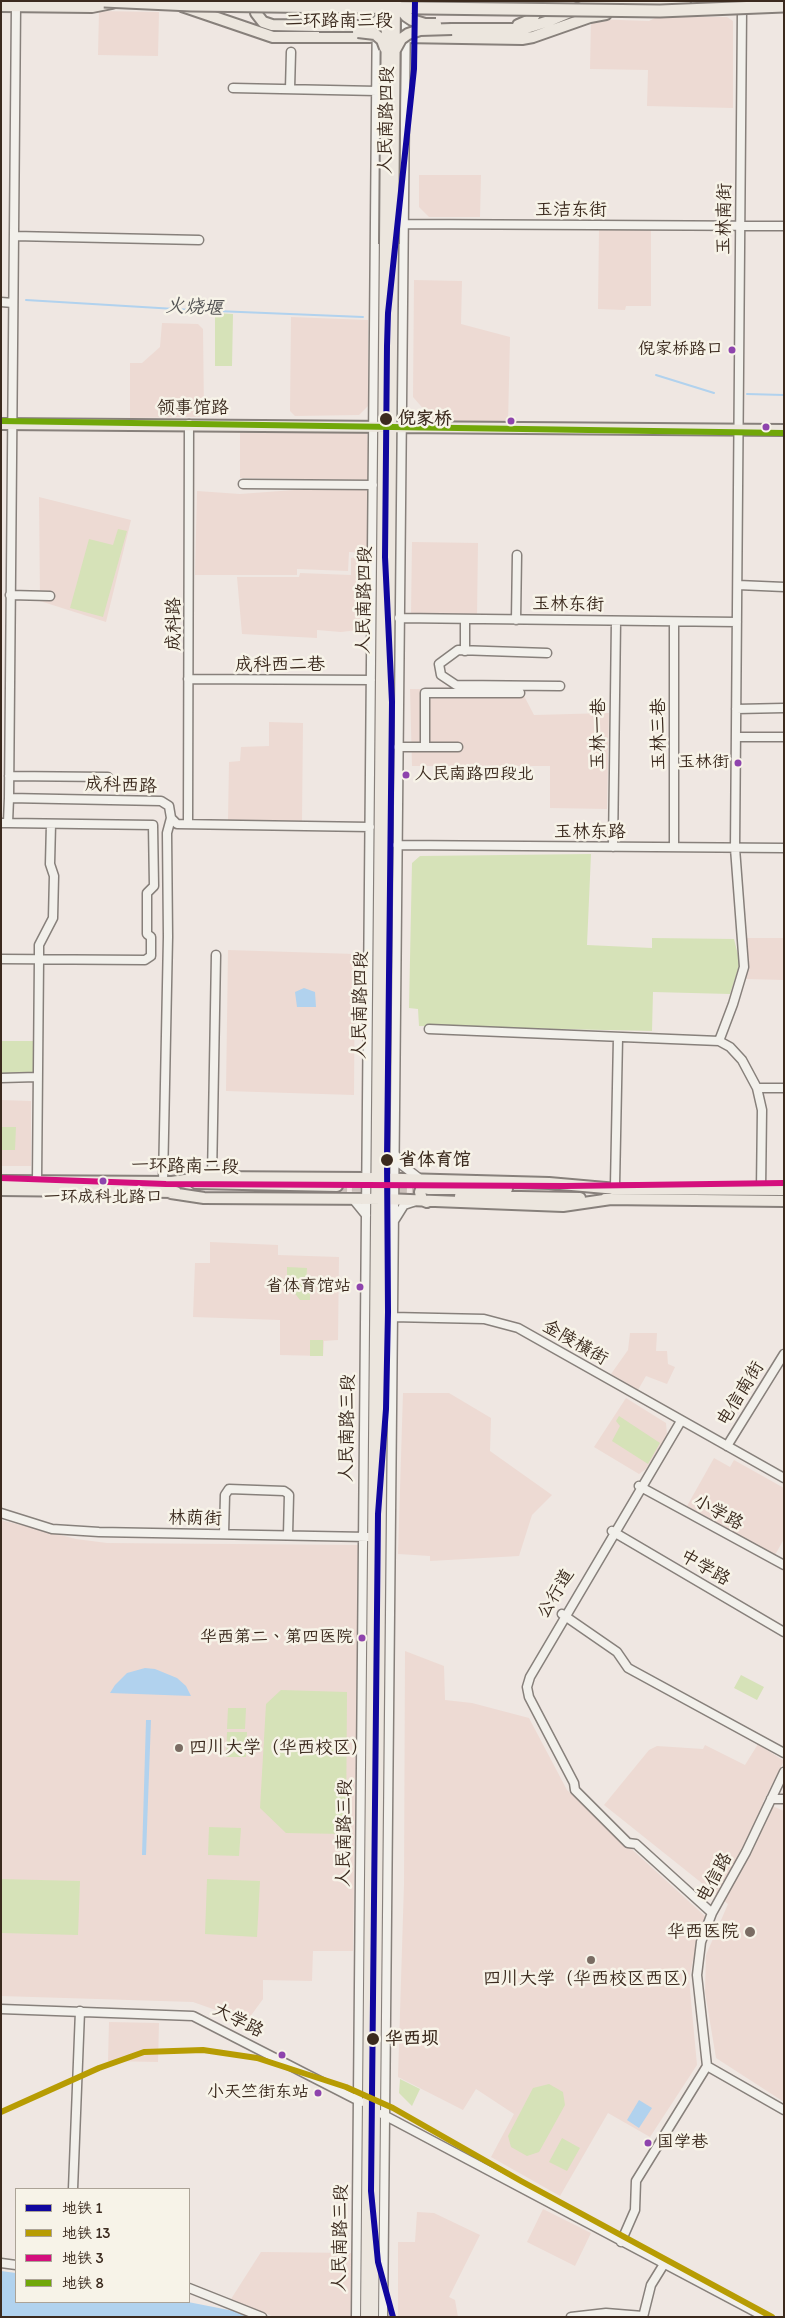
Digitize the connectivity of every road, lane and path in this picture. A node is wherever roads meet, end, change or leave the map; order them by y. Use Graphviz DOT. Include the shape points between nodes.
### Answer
graph roads {
  1 [pos="26,1"];
  2 [pos="104,1"];
  3 [pos="125,1"];
  4 [pos="166,1"];
  5 [pos="200,1"];
  6 [pos="258,1"];
  7 [pos="526,1"];
  8 [pos="596,1"];
  9 [pos="391,2"];
  10 [pos="642,2"];
  11 [pos="662,4"];
  12 [pos="784,5"];
  13 [pos="1,6"];
  14 [pos="16,6"];
  15 [pos="742,9"];
  16 [pos="784,10"];
  17 [pos="684,13"];
  18 [pos="377,37"];
  19 [pos="405,37"];
  20 [pos="391,51"];
  21 [pos="290,52"];
  22 [pos="234,88"];
  23 [pos="290,89"];
  24 [pos="377,91"];
  25 [pos="402,224"];
  26 [pos="740,226"];
  27 [pos="784,226"];
  28 [pos="14,236"];
  29 [pos="199,240"];
  30 [pos="1,302"];
  31 [pos="13,303"];
  32 [pos="6,424"];
  33 [pos="189,424"];
  34 [pos="387,426"];
  35 [pos="738,430"];
  36 [pos="784,430"];
  37 [pos="1,475"];
  38 [pos="11,476"];
  39 [pos="243,484"];
  40 [pos="373,485"];
  41 [pos="1,546"];
  42 [pos="11,546"];
  43 [pos="517,555"];
  44 [pos="738,585"];
  45 [pos="784,586"];
  46 [pos="10,595"];
  47 [pos="50,596"];
  48 [pos="399,618"];
  49 [pos="465,619"];
  50 [pos="516,620"];
  51 [pos="616,621"];
  52 [pos="674,622"];
  53 [pos="737,622"];
  54 [pos="465,650"];
  55 [pos="547,653"];
  56 [pos="5,661"];
  57 [pos="188,680"];
  58 [pos="371,680"];
  59 [pos="560,686"];
  60 [pos="520,693"];
  61 [pos="784,708"];
  62 [pos="736,709"];
  63 [pos="736,737"];
  64 [pos="784,737"];
  65 [pos="398,747"];
  66 [pos="425,747"];
  67 [pos="458,747"];
  68 [pos="9,776"];
  69 [pos="108,777"];
  70 [pos="9,798"];
  71 [pos="170,818"];
  72 [pos="5,823"];
  73 [pos="51,824"];
  74 [pos="188,824"];
  75 [pos="370,827"];
  76 [pos="397,845"];
  77 [pos="612,847"];
  78 [pos="674,847"];
  79 [pos="735,848"];
  80 [pos="784,848"];
  81 [pos="216,955"];
  82 [pos="1,959"];
  83 [pos="39,959"];
  84 [pos="429,1029"];
  85 [pos="618,1038"];
  86 [pos="718,1041"];
  87 [pos="1,1078"];
  88 [pos="37,1078"];
  89 [pos="757,1088"];
  90 [pos="784,1088"];
  91 [pos="394,1152"];
  92 [pos="367,1158"];
  93 [pos="212,1176"];
  94 [pos="380,1179"];
  95 [pos="1,1181"];
  96 [pos="37,1181"];
  97 [pos="169,1186"];
  98 [pos="339,1187"];
  99 [pos="616,1187"];
  100 [pos="427,1189"];
  101 [pos="1,1190"];
  102 [pos="761,1190"];
  103 [pos="784,1190"];
  104 [pos="353,1199"];
  105 [pos="380,1199"];
  106 [pos="784,1201"];
  107 [pos="415,1202"];
  108 [pos="366,1215"];
  109 [pos="393,1223"];
  110 [pos="392,1317"];
  111 [pos="784,1354"];
  112 [pos="680,1421"];
  113 [pos="727,1446"];
  114 [pos="784,1478"];
  115 [pos="640,1487"];
  116 [pos="1,1513"];
  117 [pos="614,1532"];
  118 [pos="224,1534"];
  119 [pos="288,1535"];
  120 [pos="377,1537"];
  121 [pos="784,1565"];
  122 [pos="563,1615"];
  123 [pos="784,1632"];
  124 [pos="784,1752"];
  125 [pos="784,1772"];
  126 [pos="771,1799"];
  127 [pos="784,1799"];
  128 [pos="712,1913"];
  129 [pos="1,2009"];
  130 [pos="80,2011"];
  131 [pos="707,2066"];
  132 [pos="371,2108"];
  133 [pos="784,2110"];
  134 [pos="73,2188"];
  135 [pos="622,2242"];
  136 [pos="1,2263"];
  137 [pos="664,2264"];
  138 [pos="15,2265"];
  139 [pos="190,2288"];
  140 [pos="643,2316"];
  141 [pos="262,2317"];
  142 [pos="356,2317"];
  143 [pos="366,2317"];
  144 [pos="373,2317"];
  145 [pos="383,2317"];
  146 [pos="571,2317"];
  147 [pos="765,2317"];
  1 -- 14 [label="main road"];
  2 -- 12 [label="highway, bridge" via="650,11"];
  3 -- 14 [label="main road" via="92,6"];
  4 -- 18 [label="main road, 二环路南三段" via="273,37"];
  5 -- 20 [label="main road, bridge" via="251,25 268,29 370,32"];
  6 -- 9 [label="main road, bridge" via="255,10 257,17 264,22 367,27 384,17"];
  7 -- 9 [label="main road, bridge" via="536,10 532,19 504,26 425,24 406,16"];
  8 -- 10 [label="highway"];
  8 -- 20 [label="main road, bridge" via="523,29 420,30 401,39"];
  9 -- 18 [label="street, 人民南路四段"];
  9 -- 19 [label="street, 人民南路四段"];
  9 -- 20 [label="main road, 人民南路四段, bridge"];
  10 -- 11 [label="highway"];
  11 -- 12 [label="highway"];
  11 -- 17 [label="main road"];
  13 -- 14 [label="main road"];
  14 -- 28 [label="street"];
  15 -- 16 [label="main road, 二环路南三段"];
  15 -- 17 [label="main road, 二环路南三段"];
  15 -- 26 [label="street, 玉林南街"];
  17 -- 19 [label="main road, 二环路南三段" via="597,15 522,39"];
  18 -- 19 [label="main road, 二环路南三段"];
  18 -- 24 [label="street, 人民南路四段"];
  19 -- 25 [label="street, 人民南路四段"];
  20 -- 34 [label="main road, 人民南路四段, bridge"];
  21 -- 23 [label="street"];
  22 -- 23 [label="street"];
  23 -- 24 [label="street"];
  24 -- 34 [label="street, 人民南路四段"];
  25 -- 26 [label="street, 玉洁东街"];
  25 -- 34 [label="street, 人民南路四段"];
  26 -- 27 [label="street, 玉洁东街"];
  26 -- 35 [label="street, 玉林南街"];
  28 -- 29 [label="street"];
  28 -- 31 [label="street"];
  30 -- 31 [label="street"];
  31 -- 32 [label="street"];
  32 -- 33 [label="main road, 领事馆路"];
  32 -- 38 [label="street"];
  33 -- 34 [label="main road, 领事馆路"];
  33 -- 57 [label="street, 成科路"];
  34 -- 35 [label="main road, 领事馆路"];
  34 -- 40 [label="street, 人民南路四段"];
  34 -- 48 [label="street, 人民南路四段"];
  34 -- 94 [label="main road, 人民南路四段"];
  35 -- 36 [label="main road, 领事馆路"];
  35 -- 44 [label="street"];
  37 -- 38 [label="street"];
  38 -- 42 [label="street"];
  39 -- 40 [label="street"];
  40 -- 58 [label="street, 人民南路四段"];
  41 -- 42 [label="street"];
  42 -- 46 [label="street"];
  43 -- 50 [label="street"];
  44 -- 45 [label="street"];
  44 -- 53 [label="street"];
  46 -- 47 [label="street"];
  46 -- 56 [label="street"];
  48 -- 49 [label="street, 玉林东街"];
  48 -- 65 [label="street, 人民南路四段"];
  49 -- 50 [label="street, 玉林东街"];
  49 -- 54 [label="street"];
  50 -- 51 [label="street, 玉林东街"];
  51 -- 52 [label="street, 玉林东街"];
  51 -- 77 [label="street, 玉林一巷"];
  52 -- 53 [label="street, 玉林东街"];
  52 -- 78 [label="street, 玉林三巷"];
  53 -- 62 [label="street"];
  54 -- 55 [label="street"];
  54 -- 59 [label="street" via="458,650 439,664 441,675 456,685"];
  56 -- 68 [label="street"];
  57 -- 58 [label="street, 成科西二巷"];
  57 -- 74 [label="street, 成科路"];
  58 -- 75 [label="street, 人民南路四段"];
  60 -- 66 [label="street" via="425,693"];
  61 -- 62 [label="street"];
  62 -- 63 [label="street"];
  63 -- 64 [label="street"];
  63 -- 79 [label="street"];
  65 -- 66 [label="street"];
  65 -- 76 [label="street, 人民南路四段"];
  66 -- 67 [label="street"];
  68 -- 69 [label="street"];
  68 -- 70 [label="street"];
  70 -- 71 [label="street, 成科西路" via="162,801 169,806"];
  70 -- 72 [label="street"];
  71 -- 74 [label="street, 成科西路" via="177,824"];
  71 -- 97 [label="street" via="167,833"];
  72 -- 73 [label="street"];
  73 -- 83 [label="street" via="53,918 39,945"];
  73 -- 83 [label="street" via="153,825 154,886 146,892 151,956 145,960"];
  74 -- 75 [label="street, 成科西路"];
  75 -- 92 [label="street, 人民南路四段"];
  76 -- 77 [label="street, 玉林东路"];
  76 -- 91 [label="street, 人民南路四段"];
  77 -- 78 [label="street, 玉林东路"];
  78 -- 79 [label="street, 玉林东路"];
  79 -- 80 [label="street, 玉林东路"];
  79 -- 86 [label="street" via="744,967"];
  81 -- 93 [label="street"];
  82 -- 83 [label="street"];
  83 -- 88 [label="street"];
  84 -- 85 [label="street"];
  85 -- 86 [label="street"];
  85 -- 99 [label="street"];
  86 -- 89 [label="street" via="730,1047 742,1060"];
  87 -- 88 [label="street"];
  88 -- 96 [label="street"];
  89 -- 90 [label="street"];
  89 -- 102 [label="street" via="762,1110"];
  91 -- 94 [label="street, 人民南路四段"];
  91 -- 100 [label="street" via="398,1162"];
  92 -- 94 [label="street, 人民南路四段"];
  92 -- 98 [label="street" via="358,1173"];
  93 -- 97 [label="main road"];
  93 -- 98 [label="main road"];
  94 -- 98 [label="main road"];
  94 -- 100 [label="main road"];
  94 -- 105 [label="main road"];
  94 -- 105 [label="street, 人民南路四段"];
  95 -- 96 [label="main road, 一环路南二段"];
  96 -- 97 [label="main road, 一环路南二段"];
  97 -- 98 [label="main road" via="204,1198"];
  97 -- 101 [label="main road, 一环路南二段"];
  98 -- 104 [label="main road"];
  99 -- 100 [label="main road" via="549,1183"];
  99 -- 102 [label="main road"];
  100 -- 106 [label="main road" via="563,1206 611,1199"];
  100 -- 107 [label="main road"];
  102 -- 103 [label="main road"];
  104 -- 105 [label="main road"];
  104 -- 108 [label="street"];
  105 -- 107 [label="main road"];
  105 -- 108 [label="street, 人民南路三段"];
  105 -- 109 [label="street, 人民南路三段"];
  105 -- 120 [label="main road, 人民南路三段"];
  107 -- 109 [label="street" via="404,1205"];
  108 -- 120 [label="street, 人民南路三段"];
  109 -- 110 [label="street, 人民南路三段"];
  110 -- 112 [label="street, 金陵横街" via="484,1319 518,1328"];
  110 -- 120 [label="street, 人民南路三段"];
  111 -- 113 [label="street, 电信南街"];
  112 -- 113 [label="street, 金陵横街"];
  112 -- 115 [label="street, 公行道"];
  113 -- 114 [label="street, 电信南街"];
  115 -- 117 [label="street, 公行道"];
  115 -- 121 [label="street, 小学路"];
  116 -- 118 [label="street, 林荫街" via="52,1529"];
  117 -- 122 [label="street, 公行道"];
  117 -- 123 [label="street, 中学路"];
  118 -- 119 [label="street, 林荫街"];
  118 -- 119 [label="street" via="229,1489 287,1492"];
  119 -- 120 [label="street, 林荫街"];
  120 -- 132 [label="main road, 人民南路三段"];
  120 -- 132 [label="street, 人民南路三段"];
  122 -- 124 [label="street" via="617,1652 628,1668"];
  122 -- 128 [label="street, 公行道" via="525,1678 524,1696 575,1790 628,1842 636,1844"];
  125 -- 126 [label="street, 电信路"];
  126 -- 127 [label="street"];
  126 -- 128 [label="street, 电信路"];
  128 -- 131 [label="street, 电信路" via="701,1942 697,1975"];
  129 -- 130 [label="street, 大学路"];
  130 -- 132 [label="street, 大学路" via="202,2018"];
  130 -- 134 [label="street"];
  131 -- 133 [label="street"];
  131 -- 135 [label="street" via="636,2181 635,2210"];
  132 -- 135 [label="street, 大学路"];
  132 -- 142 [label="street, 人民南路三段"];
  132 -- 143 [label="main road, 人民南路三段"];
  132 -- 144 [label="main road, 人民南路三段"];
  132 -- 145 [label="street, 人民南路三段"];
  135 -- 137 [label="street, 大学路"];
  136 -- 138 [label="street"];
  137 -- 140 [label="street" via="651,2286"];
  137 -- 147 [label="street, 大学路"];
  139 -- 141 [label="street"];
  140 -- 146 [label="street" via="606,2313"];
}
